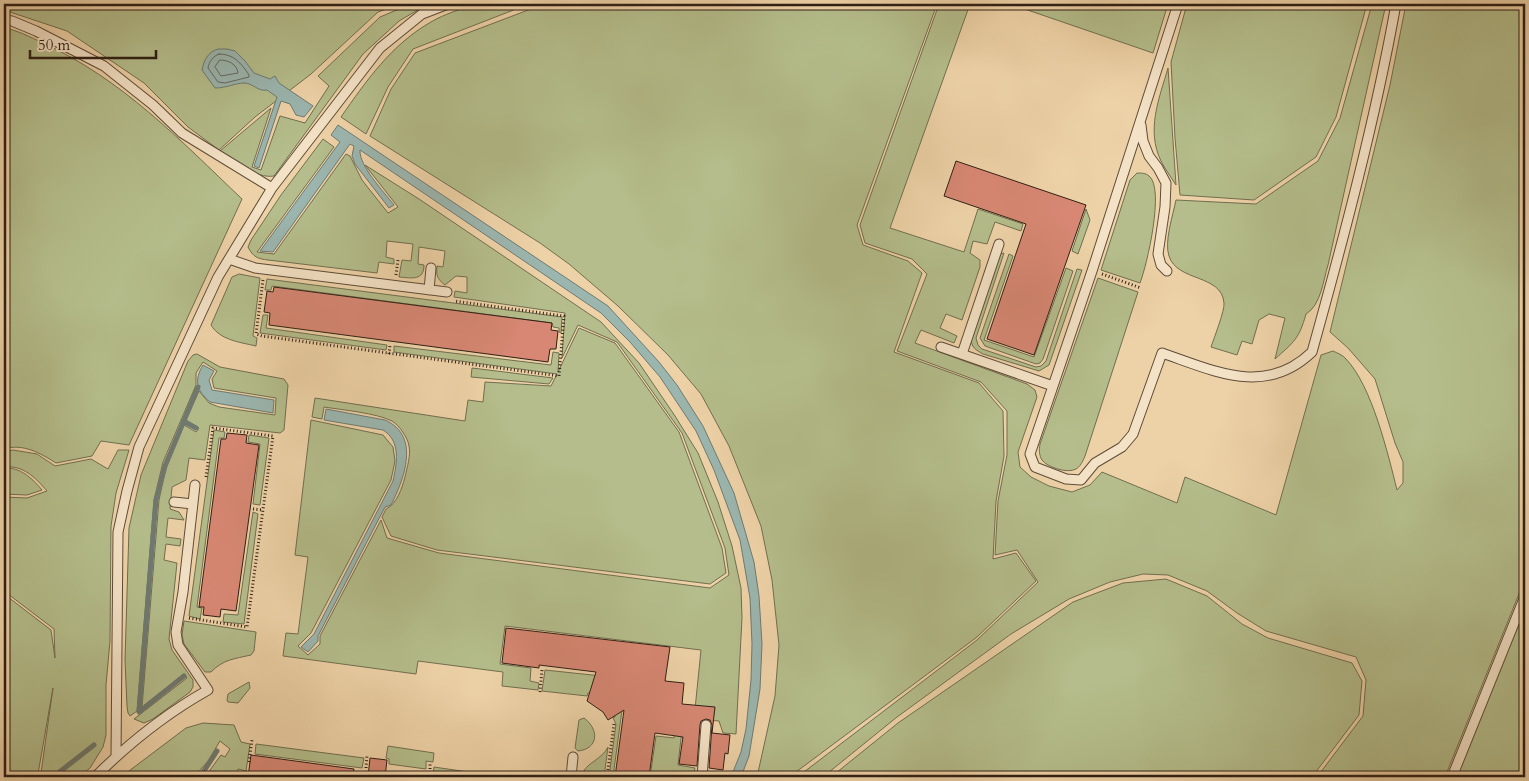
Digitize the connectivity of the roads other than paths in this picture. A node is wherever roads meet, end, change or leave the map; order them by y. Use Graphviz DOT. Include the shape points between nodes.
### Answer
graph roads {
  1 [pos="448,4"];
  2 [pos="1178,4"];
  3 [pos="1396,4"];
  4 [pos="4,20"];
  5 [pos="1140,122"];
  6 [pos="272,188"];
  7 [pos="998,244"];
  8 [pos="229,259"];
  9 [pos="431,268"];
  10 [pos="1167,271"];
  11 [pos="429,290"];
  12 [pos="447,296"];
  13 [pos="940,347"];
  14 [pos="962,354"];
  15 [pos="1053,386"];
  16 [pos="195,485"];
  17 [pos="174,502"];
  18 [pos="193,504"];
  19 [pos="1525,596"];
  20 [pos="706,725"];
  21 [pos="116,756"];
  22 [pos="573,757"];
  23 [pos="95,777"];
  24 [pos="571,777"];
  25 [pos="702,777"];
  26 [pos="1452,777"];
  1 -- 6 [label="lane" via="422,14 380,48"];
  2 -- 5 [label="lane"];
  3 -- 15 [label="lane" via="1344,240 1312,352 1299,364 1280,374 1252,378 1225,374 1162,353 1134,434 1122,447 1095,463 1081,480 1066,479 1035,467 1030,454"];
  4 -- 6 [label="lane" via="36,31 104,66 182,133"];
  5 -- 10 [label="lane" via="1149,156 1166,183 1158,254"];
  5 -- 15 [label="lane"];
  6 -- 8 [label="lane"];
  7 -- 14 [label="lane"];
  8 -- 11 [label="lane" via="264,270"];
  8 -- 21 [label="lane" via="139,447 126,491 118,532"];
  9 -- 11 [label="lane"];
  11 -- 12 [label="lane"];
  13 -- 14 [label="lane"];
  14 -- 15 [label="lane"];
  16 -- 18 [label="lane"];
  17 -- 18 [label="lane"];
  18 -- 21 [label="lane" via="176,632 178,645 208,690"];
  19 -- 26 [label="lane"];
  20 -- 25 [label="lane"];
  21 -- 23 [label="lane"];
  22 -- 24 [label="lane"];
}
